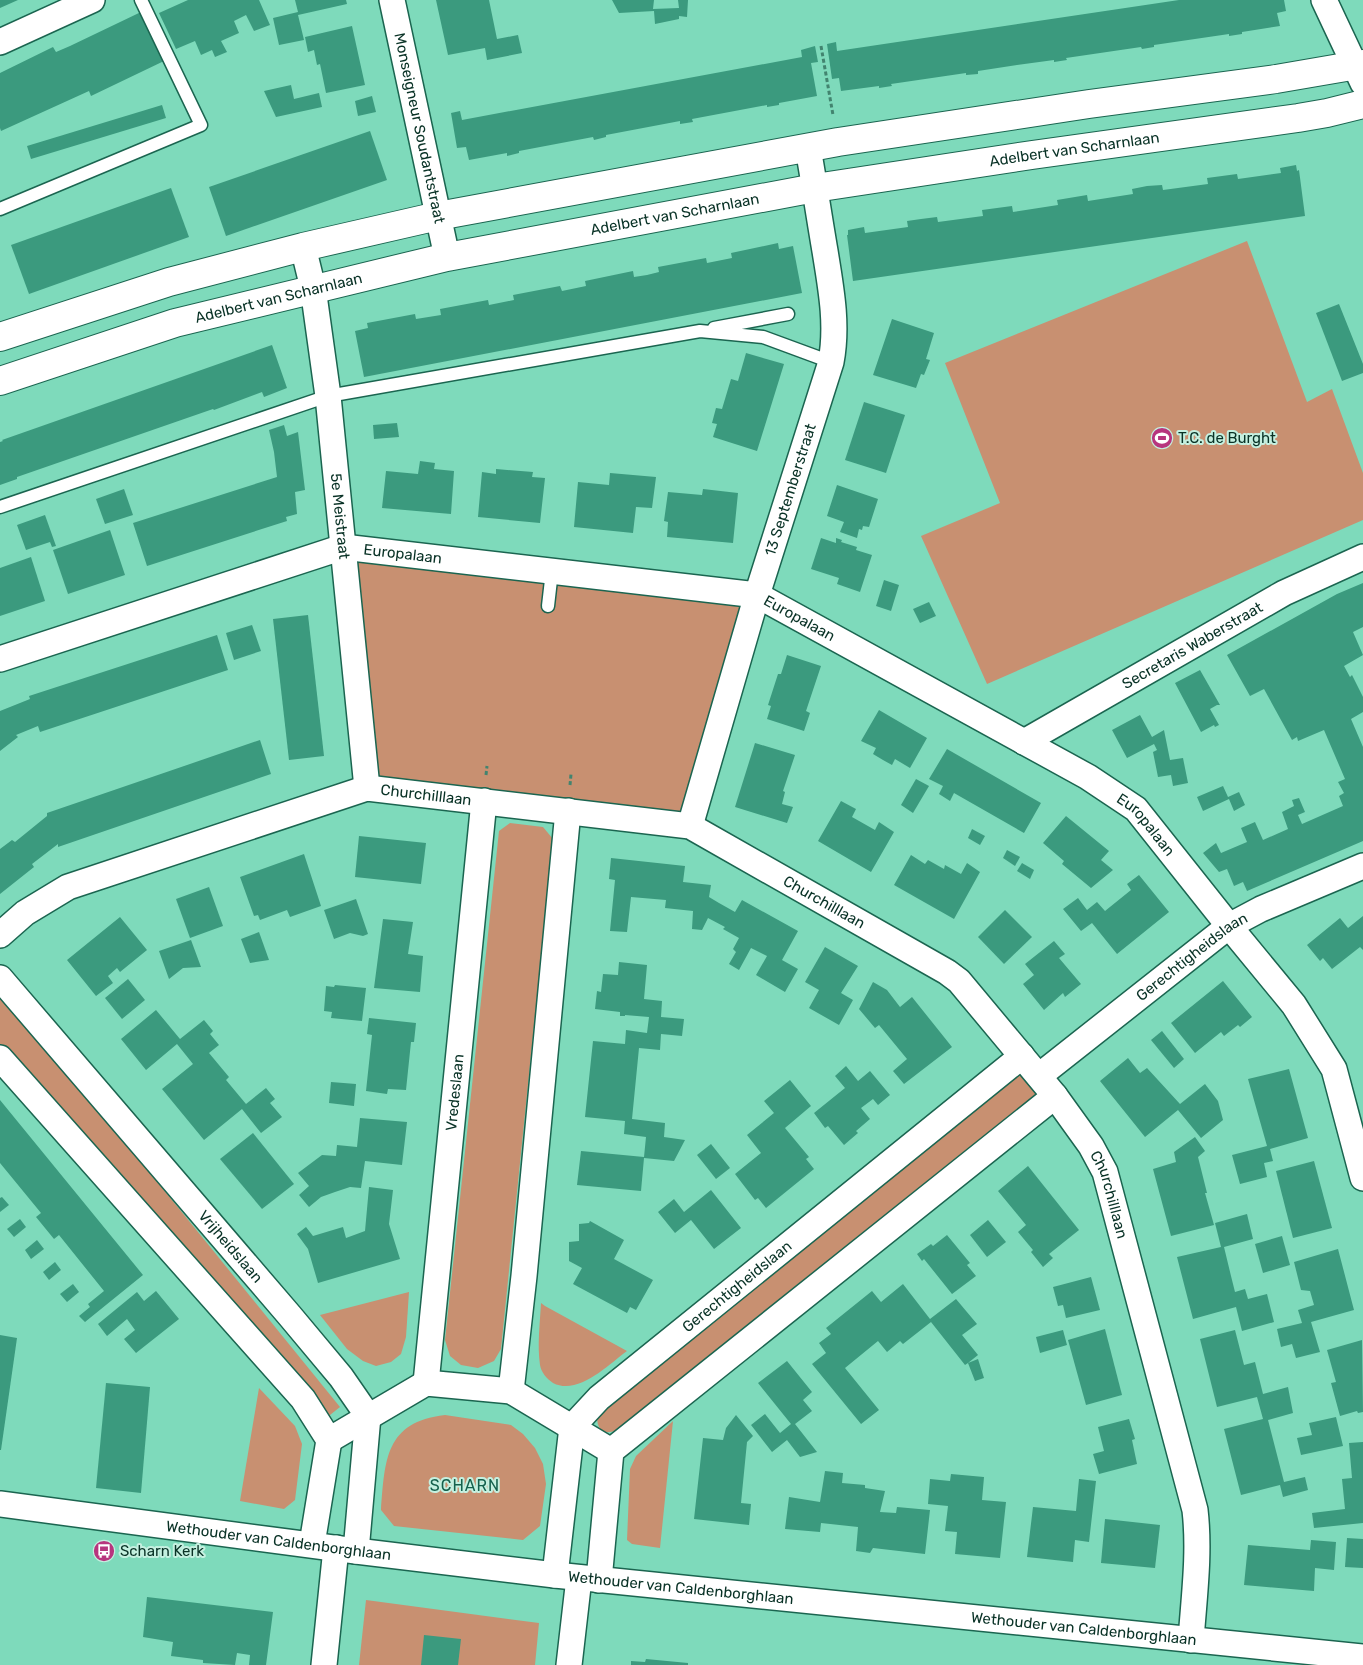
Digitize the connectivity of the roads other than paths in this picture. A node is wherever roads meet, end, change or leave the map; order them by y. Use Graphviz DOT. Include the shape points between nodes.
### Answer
graph roads {
  1 [pos="92,0"];
  2 [pos="141,0"];
  3 [pos="392,0"];
  4 [pos="1324,0"];
  5 [pos="0,42"];
  6 [pos="1360,71"];
  7 [pos="1363,104"];
  8 [pos="808,148"];
  9 [pos="815,188"];
  10 [pos="0,209"];
  11 [pos="438,216"];
  12 [pos="303,247"];
  13 [pos="447,257"];
  14 [pos="313,288"];
  15 [pos="788,314"];
  16 [pos="700,331"];
  17 [pos="0,337"];
  18 [pos="831,362"];
  19 [pos="0,381"];
  20 [pos="328,396"];
  21 [pos="0,507"];
  22 [pos="343,547"];
  23 [pos="1363,557"];
  24 [pos="552,571"];
  25 [pos="757,595"];
  26 [pos="548,606"];
  27 [pos="0,659"];
  28 [pos="1024,742"];
  29 [pos="367,788"];
  30 [pos="484,800"];
  31 [pos="568,811"];
  32 [pos="690,826"];
  33 [pos="1363,866"];
  34 [pos="1229,926"];
  35 [pos="0,935"];
  36 [pos="0,978"];
  37 [pos="1022,1056"];
  38 [pos="0,1058"];
  39 [pos="1039,1076"];
  40 [pos="1055,1096"];
  41 [pos="1363,1177"];
  42 [pos="426,1383"];
  43 [pos="511,1391"];
  44 [pos="368,1416"];
  45 [pos="572,1427"];
  46 [pos="329,1440"];
  47 [pos="611,1451"];
  48 [pos="0,1504"];
  49 [pos="312,1544"];
  50 [pos="346,1550"];
  51 [pos="578,1578"];
  52 [pos="1191,1640"];
  53 [pos="1363,1656"];
  54 [pos="324,1665"];
  55 [pos="569,1665"];
  1 -- 5 [label="street"];
  2 -- 10 [label="lane" via="201,125"];
  3 -- 11 [label="street, Monseigneur Soudantstraat"];
  4 -- 6 [label="street"];
  6 -- 8 [label="street" via="1276,79 1020,114"];
  7 -- 9 [label="street, Adelbert van Scharnlaan" via="1298,118"];
  8 -- 9 [label="street, 13 Septemberstraat"];
  8 -- 11 [label="street"];
  9 -- 13 [label="street, Adelbert van Scharnlaan"];
  9 -- 18 [label="street, 13 Septemberstraat" via="833,308"];
  11 -- 12 [label="street"];
  11 -- 13 [label="street, Monseigneur Soudantstraat"];
  12 -- 14 [label="street, 5e Meistraat"];
  12 -- 17 [label="street" via="169,282"];
  13 -- 14 [label="street, Adelbert van Scharnlaan"];
  14 -- 19 [label="street, Adelbert van Scharnlaan" via="175,323"];
  14 -- 20 [label="street, 5e Meistraat"];
  15 -- 16 [label="lane"];
  16 -- 18 [label="lane" via="763,337"];
  16 -- 20 [label="lane"];
  18 -- 25 [label="street, 13 Septemberstraat"];
  20 -- 21 [label="lane"];
  20 -- 22 [label="street, 5e Meistraat"];
  22 -- 24 [label="street, Europalaan"];
  22 -- 27 [label="street, Europalaan"];
  22 -- 29 [label="street, 5e Meistraat"];
  23 -- 28 [label="street, Secretaris Waberstraat" via="1284,593"];
  24 -- 25 [label="street, Europalaan"];
  24 -- 26 [label="lane"];
  25 -- 28 [label="street, Europalaan"];
  25 -- 32 [label="street, 13 Septemberstraat"];
  28 -- 34 [label="street, Europalaan" via="1088,776 1136,808"];
  29 -- 30 [label="street, Churchilllaan"];
  29 -- 35 [label="street, Churchilllaan" via="68,887 25,913"];
  30 -- 31 [label="street, Churchilllaan"];
  30 -- 42 [label="street, Vredeslaan"];
  31 -- 32 [label="street, Churchilllaan"];
  31 -- 43 [label="street"];
  32 -- 37 [label="street, Churchilllaan" via="947,972 959,981"];
  33 -- 34 [label="street, Gerechtigheidslaan"];
  34 -- 39 [label="street, Gerechtigheidslaan"];
  34 -- 41 [label="street, Europalaan" via="1294,1005 1334,1069"];
  36 -- 44 [label="street, Vrijheidslaan" via="341,1377"];
  37 -- 39 [label="street, Churchilllaan"];
  37 -- 45 [label="street, Gerechtigheidslaan" via="599,1398"];
  38 -- 46 [label="street" via="303,1399"];
  39 -- 40 [label="street, Churchilllaan"];
  40 -- 47 [label="street"];
  40 -- 52 [label="street, Churchilllaan" via="1086,1138 1105,1172 1195,1510 1196,1566"];
  42 -- 43 [label="street"];
  42 -- 44 [label="street"];
  43 -- 45 [label="street"];
  44 -- 46 [label="street"];
  44 -- 50 [label="street"];
  45 -- 47 [label="street"];
  45 -- 51 [label="street"];
  46 -- 49 [label="street"];
  47 -- 51 [label="street"];
  48 -- 49 [label="street, Wethouder van Caldenborghlaan"];
  49 -- 50 [label="street, Wethouder van Caldenborghlaan"];
  50 -- 51 [label="street, Wethouder van Caldenborghlaan"];
  50 -- 54 [label="street"];
  51 -- 52 [label="street, Wethouder van Caldenborghlaan"];
  51 -- 55 [label="street"];
  52 -- 53 [label="street, Wethouder van Caldenborghlaan"];
}
